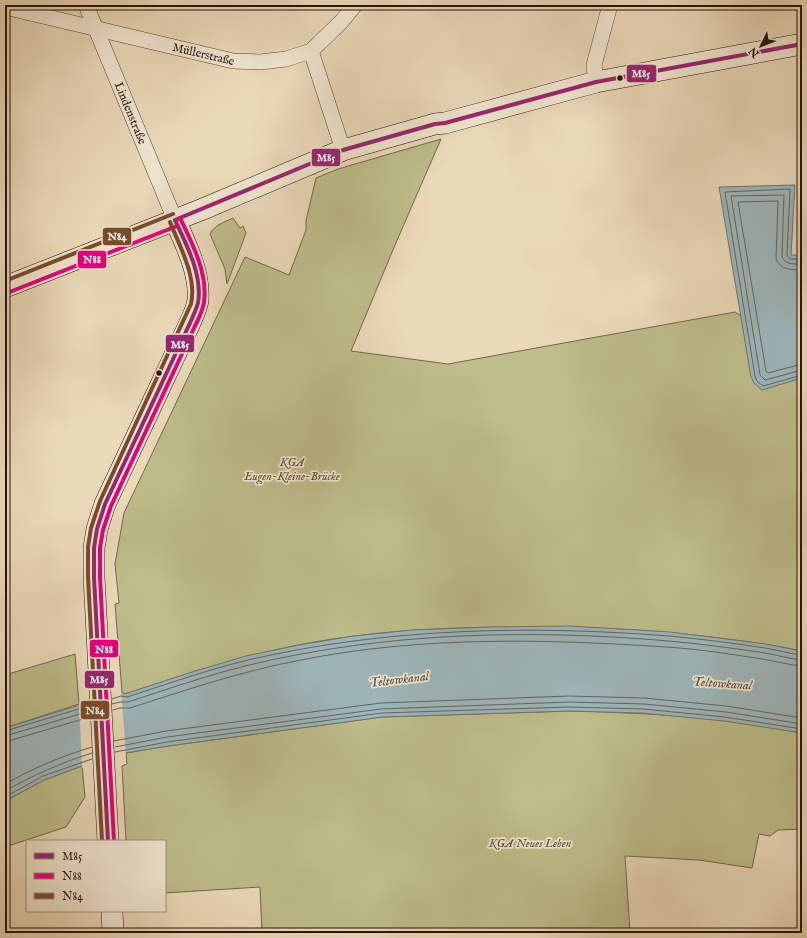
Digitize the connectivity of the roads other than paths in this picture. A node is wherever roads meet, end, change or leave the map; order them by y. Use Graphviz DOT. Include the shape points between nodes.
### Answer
graph roads {
  1 [pos="86,5"];
  2 [pos="355,5"];
  3 [pos="610,5"];
  4 [pos="5,7"];
  5 [pos="96,28"];
  6 [pos="802,44"];
  7 [pos="311,51"];
  8 [pos="596,82"];
  9 [pos="343,150"];
  10 [pos="175,220"];
  11 [pos="5,287"];
  12 [pos="108,840"];
  13 [pos="112,912"];
  14 [pos="113,933"];
  1 -- 5 [label="street, Lindenstraße"];
  2 -- 7 [label="street, Müllerstraße"];
  3 -- 8 [label="street" via="594,65"];
  4 -- 5 [label="street, Müllerstraße"];
  5 -- 7 [label="street, Müllerstraße" via="233,61 260,62 286,59"];
  5 -- 10 [label="street, Lindenstraße"];
  6 -- 8 [label="main road"];
  7 -- 9 [label="street"];
  8 -- 9 [label="main road"];
  9 -- 10 [label="main road"];
  10 -- 11 [label="main road"];
  10 -- 12 [label="main road" via="196,273 198,300 190,323 108,497 97,529 94,548"];
  13 -- 14 [label="main road"];
}
